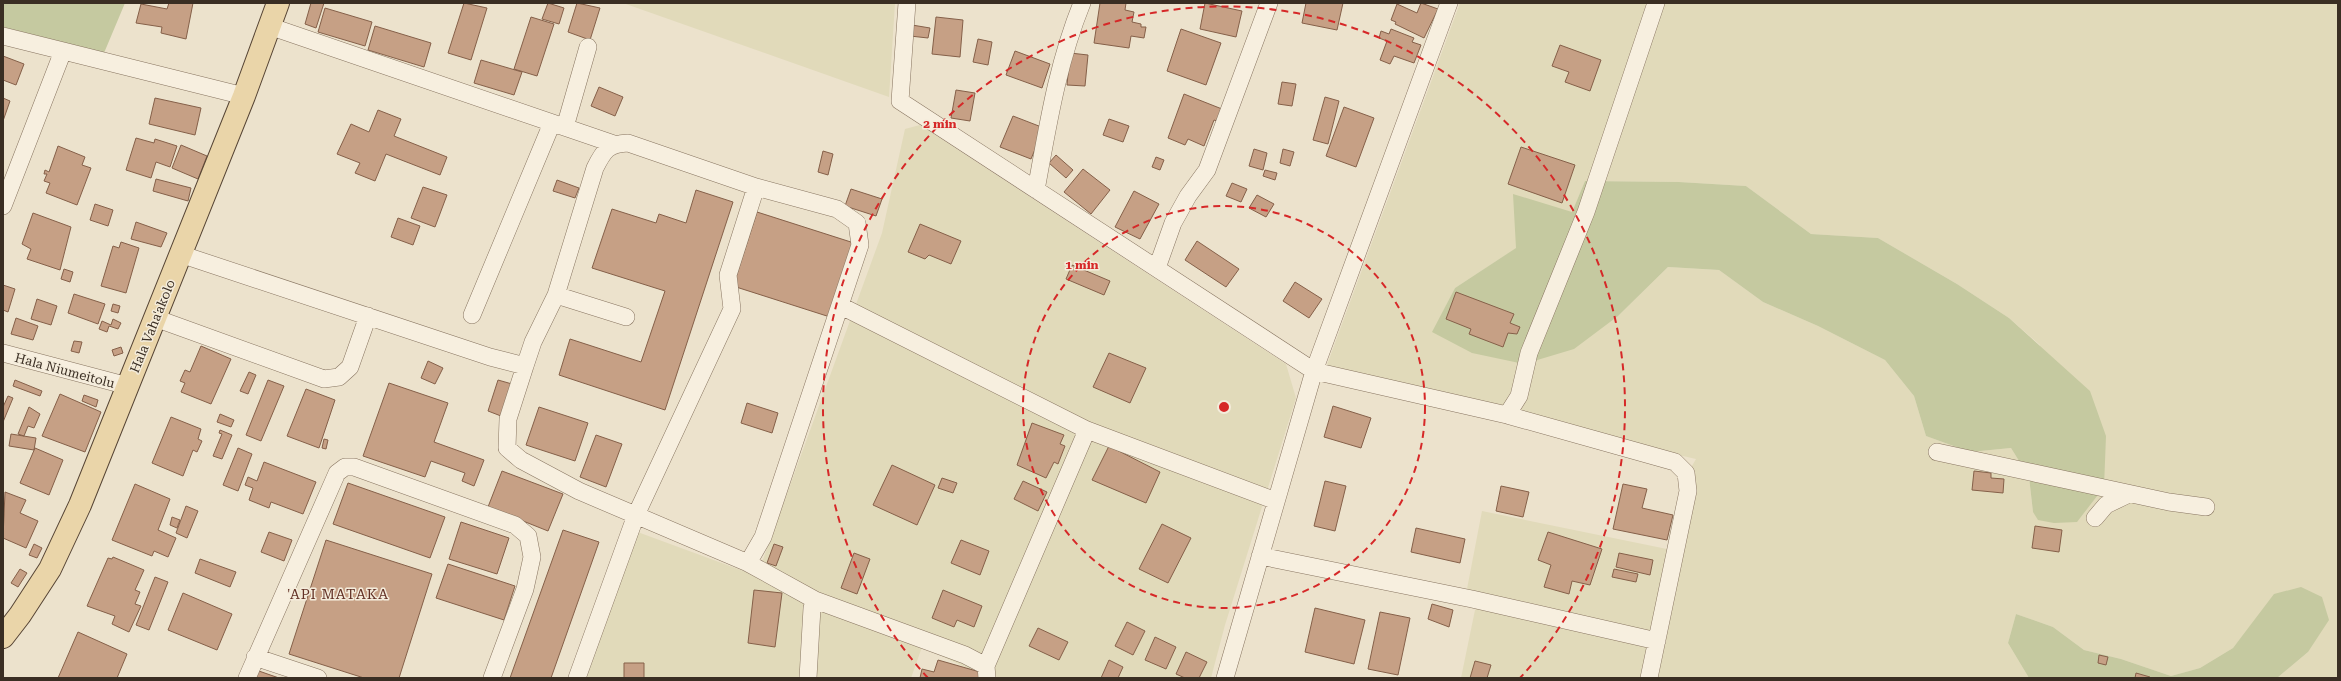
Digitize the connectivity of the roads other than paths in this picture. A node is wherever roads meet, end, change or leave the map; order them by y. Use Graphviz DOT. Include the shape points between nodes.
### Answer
graph roads {
  1 [pos="278,3"];
  2 [pos="907,3"];
  3 [pos="1082,3"];
  4 [pos="1269,3"];
  5 [pos="1449,3"];
  6 [pos="1656,3"];
  7 [pos="270,26"];
  8 [pos="3,36"];
  9 [pos="588,47"];
  10 [pos="63,51"];
  11 [pos="244,96"];
  12 [pos="559,125"];
  13 [pos="614,144"];
  14 [pos="756,187"];
  15 [pos="1036,190"];
  16 [pos="3,206"];
  17 [pos="180,254"];
  18 [pos="1157,268"];
  19 [pos="556,295"];
  20 [pos="841,306"];
  21 [pos="472,315"];
  22 [pos="368,316"];
  23 [pos="626,317"];
  24 [pos="155,318"];
  25 [pos="3,353"];
  26 [pos="525,366"];
  27 [pos="1314,370"];
  28 [pos="128,386"];
  29 [pos="1507,415"];
  30 [pos="1087,430"];
  31 [pos="1937,452"];
  32 [pos="2129,494"];
  33 [pos="1276,500"];
  34 [pos="2206,507"];
  35 [pos="636,515"];
  36 [pos="2095,518"];
  37 [pos="1260,556"];
  38 [pos="748,563"];
  39 [pos="815,600"];
  40 [pos="3,637"];
  41 [pos="1657,641"];
  42 [pos="255,657"];
  43 [pos="986,672"];
  44 [pos="247,678"];
  45 [pos="318,678"];
  46 [pos="492,678"];
  47 [pos="577,678"];
  48 [pos="808,678"];
  49 [pos="1225,678"];
  50 [pos="1649,678"];
  1 -- 7 [label="main road, Hala Vaha'akolo"];
  2 -- 15 [label="street" via="900,101"];
  3 -- 15 [label="street" via="1068,36 1058,70"];
  4 -- 18 [label="street" via="1207,170 1173,223"];
  5 -- 27 [label="street"];
  6 -- 29 [label="street" via="1586,212 1529,353 1519,396"];
  7 -- 11 [label="main road, Hala Vaha'akolo"];
  7 -- 12 [label="street"];
  8 -- 10 [label="street"];
  9 -- 12 [label="street"];
  10 -- 11 [label="street"];
  10 -- 16 [label="street"];
  11 -- 17 [label="main road, Hala Vaha'akolo"];
  12 -- 13 [label="street"];
  12 -- 21 [label="street"];
  13 -- 14 [label="street" via="628,143"];
  13 -- 19 [label="street" via="602,154 595,168"];
  14 -- 20 [label="street" via="837,209 857,223 860,244"];
  14 -- 35 [label="street" via="728,275 732,309"];
  15 -- 18 [label="street"];
  17 -- 22 [label="street"];
  17 -- 24 [label="main road, Hala Vaha'akolo"];
  18 -- 27 [label="street"];
  19 -- 23 [label="street"];
  19 -- 26 [label="street" via="533,342"];
  20 -- 30 [label="street"];
  20 -- 38 [label="street" via="763,537"];
  22 -- 24 [label="street" via="350,367 339,377 324,379"];
  22 -- 26 [label="street" via="490,357"];
  24 -- 28 [label="main road, Hala Vaha'akolo"];
  25 -- 28 [label="street, Hala Niumeitolu"];
  26 -- 35 [label="street" via="508,420 507,448 521,460 580,491"];
  27 -- 29 [label="street"];
  27 -- 33 [label="street"];
  28 -- 40 [label="main road, Hala Vaha'akolo" via="80,505 50,569"];
  29 -- 41 [label="street" via="1675,462 1686,473 1688,491"];
  30 -- 33 [label="street"];
  30 -- 43 [label="street"];
  31 -- 32 [label="street"];
  32 -- 34 [label="street"];
  32 -- 36 [label="street" via="2106,505"];
  33 -- 37 [label="street"];
  35 -- 38 [label="street"];
  35 -- 47 [label="street"];
  37 -- 41 [label="street" via="1472,598"];
  37 -- 49 [label="street"];
  38 -- 39 [label="street"];
  39 -- 43 [label="street" via="965,655"];
  39 -- 48 [label="street" via="812,608"];
  41 -- 50 [label="street"];
  42 -- 44 [label="street"];
  42 -- 45 [label="street"];
  42 -- 46 [label="street" via="337,473 345,467 354,467 515,525 528,536 532,557 524,589"];
}
